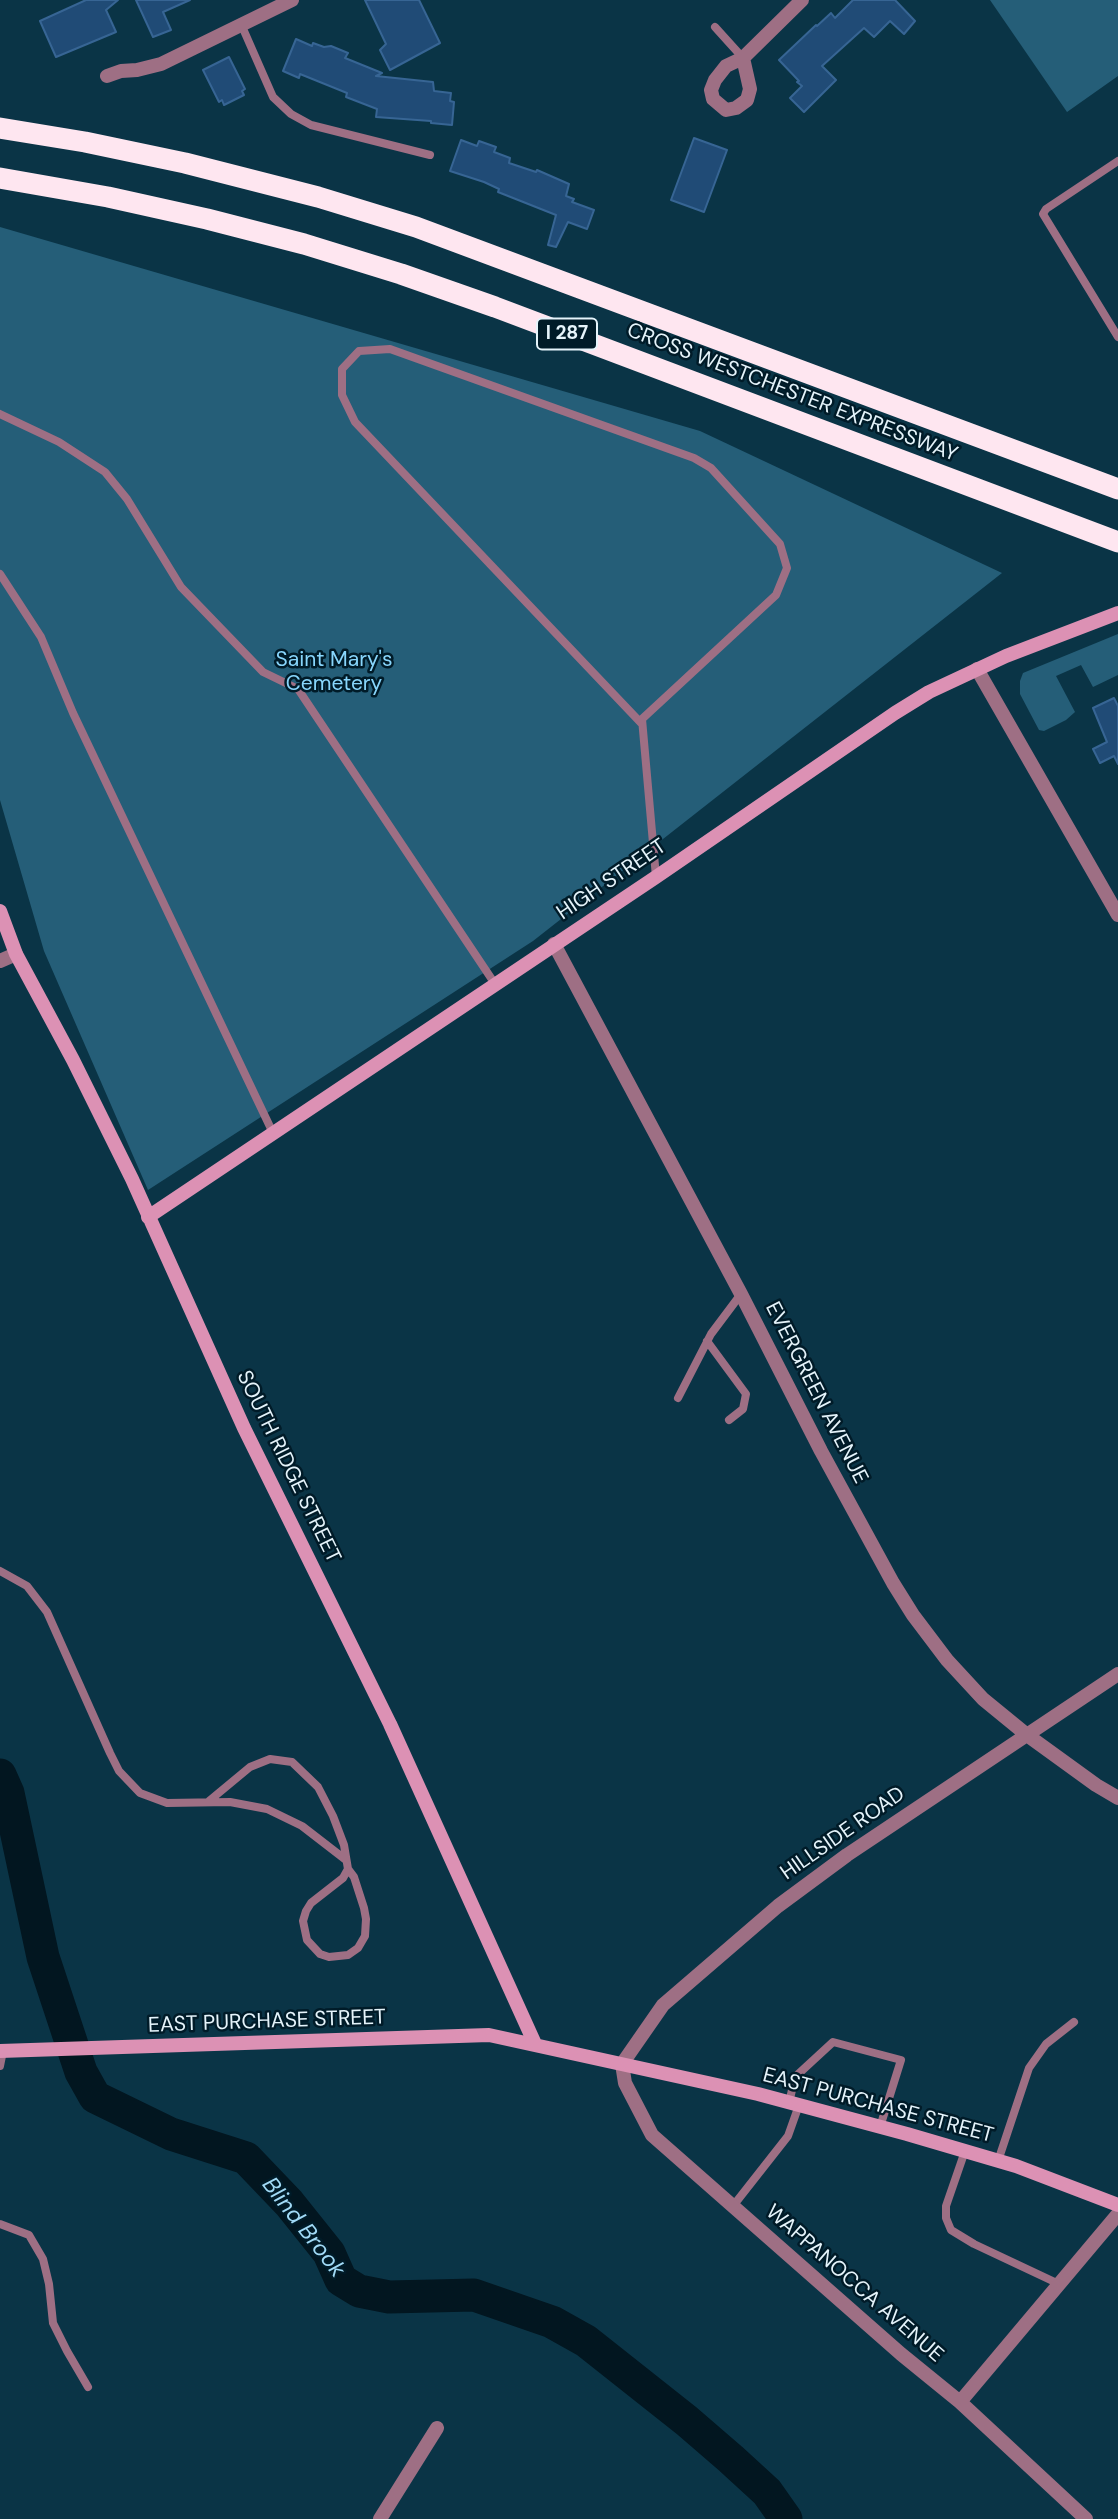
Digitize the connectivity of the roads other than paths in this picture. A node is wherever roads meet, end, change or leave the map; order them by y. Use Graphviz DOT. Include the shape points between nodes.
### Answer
graph roads {
  1 [pos="802,0"];
  2 [pos="283,2"];
  3 [pos="241,24"];
  4 [pos="715,27"];
  5 [pos="743,58"];
  6 [pos="107,76"];
  7 [pos="0,128"];
  8 [pos="429,155"];
  9 [pos="1118,162"];
  10 [pos="0,178"];
  11 [pos="1118,337"];
  12 [pos="0,414"];
  13 [pos="1118,489"];
  14 [pos="1118,542"];
  15 [pos="0,575"];
  16 [pos="1118,613"];
  17 [pos="977,669"];
  18 [pos="642,724"];
  19 [pos="656,877"];
  20 [pos="0,911"];
  21 [pos="1118,915"];
  22 [pos="554,944"];
  23 [pos="16,954"];
  24 [pos="0,961"];
  25 [pos="495,984"];
  26 [pos="273,1133"];
  27 [pos="148,1217"];
  28 [pos="741,1294"];
  29 [pos="707,1341"];
  30 [pos="678,1398"];
  31 [pos="729,1420"];
  32 [pos="0,1571"];
  33 [pos="1118,1674"];
  34 [pos="1027,1735"];
  35 [pos="1118,1798"];
  36 [pos="209,1801"];
  37 [pos="347,1865"];
  38 [pos="1074,2022"];
  39 [pos="535,2044"];
  40 [pos="1,2056"];
  41 [pos="622,2064"];
  42 [pos="794,2104"];
  43 [pos="880,2127"];
  44 [pos="965,2151"];
  45 [pos="998,2161"];
  46 [pos="1118,2205"];
  47 [pos="733,2206"];
  48 [pos="1118,2214"];
  49 [pos="0,2224"];
  50 [pos="1059,2284"];
  51 [pos="88,2386"];
  52 [pos="960,2402"];
  53 [pos="437,2428"];
  54 [pos="380,2519"];
  55 [pos="1086,2519"];
  1 -- 5 [label="street"];
  2 -- 3 [label="street"];
  3 -- 6 [label="street" via="160,64"];
  3 -- 8 [label="lane" via="272,97 291,114 311,125"];
  4 -- 5 [label="lane"];
  7 -- 13 [label="highway, CROSS WESTCHESTER EXPRESSWAY / I 287" via="197,165 394,219"];
  9 -- 11 [label="lane" via="1043,214"];
  10 -- 14 [label="highway, CROSS WESTCHESTER EXPRESSWAY / I 287" via="207,219 401,274"];
  12 -- 25 [label="lane" via="59,442 105,472 181,587 262,672 298,689"];
  15 -- 26 [label="lane" via="41,637"];
  16 -- 17 [label="street, HIGH STREET"];
  17 -- 19 [label="street, HIGH STREET" via="895,713"];
  17 -- 21 [label="street"];
  18 -- 18 [label="lane" via="642,719 776,595 787,568 780,544 710,468 694,458 390,349 359,351 342,369 342,395 355,422"];
  18 -- 19 [label="lane"];
  19 -- 22 [label="street, HIGH STREET"];
  20 -- 23 [label="street, SOUTH RIDGE STREET"];
  22 -- 25 [label="street, HIGH STREET"];
  22 -- 28 [label="street, EVERGREEN AVENUE"];
  23 -- 24 [label="street"];
  23 -- 27 [label="street, SOUTH RIDGE STREET"];
  25 -- 26 [label="street, HIGH STREET"];
  26 -- 27 [label="street, HIGH STREET"];
  27 -- 39 [label="street, SOUTH RIDGE STREET" via="244,1428 390,1724"];
  28 -- 29 [label="lane"];
  28 -- 34 [label="street, EVERGREEN AVENUE" via="892,1583 947,1660"];
  29 -- 30 [label="lane"];
  29 -- 31 [label="lane" via="746,1394 743,1409"];
  32 -- 36 [label="lane" via="27,1586 47,1612 110,1753 130,1784 167,1803"];
  33 -- 34 [label="street, HILLSIDE ROAD"];
  34 -- 35 [label="street, EVERGREEN AVENUE"];
  34 -- 41 [label="street, HILLSIDE ROAD" via="778,1906 663,2005"];
  36 -- 37 [label="lane" via="250,1804 281,1814"];
  36 -- 37 [label="lane" via="260,1762 292,1762 326,1801"];
  37 -- 37 [label="lane" via="343,1878 311,1903 303,1921 307,1940 329,1958 348,1955 365,1936 364,1908"];
  38 -- 45 [label="lane" via="1046,2044 1029,2068"];
  39 -- 40 [label="street, EAST PURCHASE STREET" via="489,2035 451,2035"];
  39 -- 41 [label="street, EAST PURCHASE STREET"];
  41 -- 42 [label="street, EAST PURCHASE STREET"];
  41 -- 47 [label="street, WAPPANOCCA AVENUE" via="625,2083 652,2135"];
  42 -- 43 [label="street, EAST PURCHASE STREET"];
  42 -- 43 [label="lane" via="795,2077 833,2042 901,2060"];
  42 -- 47 [label="lane" via="788,2136"];
  43 -- 44 [label="street, EAST PURCHASE STREET"];
  44 -- 45 [label="street, EAST PURCHASE STREET"];
  44 -- 50 [label="lane" via="946,2206 951,2230"];
  45 -- 46 [label="street, EAST PURCHASE STREET"];
  47 -- 52 [label="street, WAPPANOCCA AVENUE"];
  48 -- 50 [label="street"];
  49 -- 51 [label="lane" via="29,2235 43,2259 53,2323"];
  50 -- 52 [label="street"];
  52 -- 55 [label="street, WAPPANOCCA AVENUE"];
  53 -- 54 [label="street"];
}
